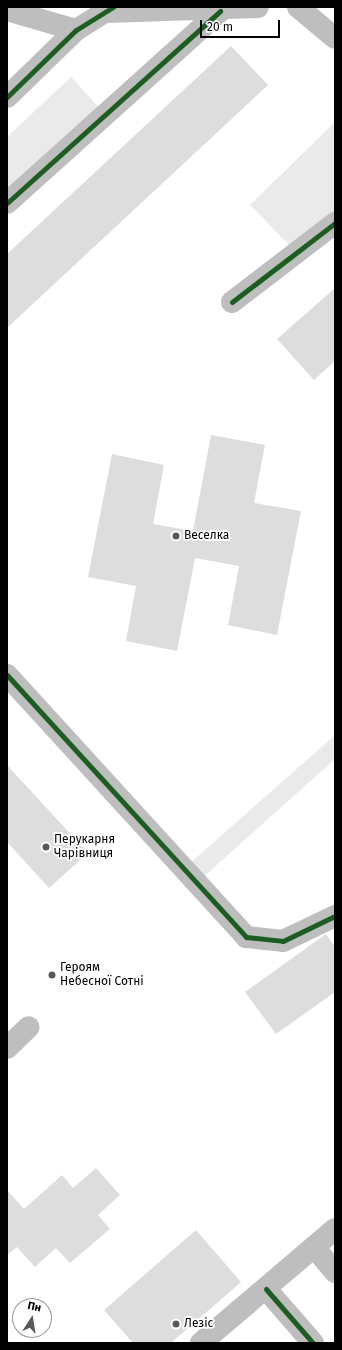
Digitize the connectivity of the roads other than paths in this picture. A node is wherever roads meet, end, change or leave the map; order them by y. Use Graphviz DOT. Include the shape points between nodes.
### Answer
graph roads {
  1 [pos="55,7"];
  2 [pos="258,7"];
  3 [pos="298,7"];
  4 [pos="7,10"];
  5 [pos="110,10"];
  6 [pos="220,11"];
  7 [pos="76,30"];
  8 [pos="335,38"];
  9 [pos="7,97"];
  10 [pos="7,203"];
  11 [pos="335,223"];
  12 [pos="232,302"];
  13 [pos="7,675"];
  14 [pos="335,916"];
  15 [pos="30,1027"];
  16 [pos="7,1048"];
  17 [pos="335,1229"];
  18 [pos="314,1247"];
  19 [pos="335,1272"];
  20 [pos="266,1289"];
  21 [pos="201,1343"];
  22 [pos="313,1343"];
  1 -- 7 [label="street"];
  2 -- 6 [label="street"];
  3 -- 8 [label="street"];
  4 -- 7 [label="street"];
  5 -- 6 [label="street"];
  5 -- 7 [label="street"];
  6 -- 10 [label="street"];
  7 -- 9 [label="street"];
  11 -- 12 [label="street"];
  13 -- 14 [label="street" via="246,937 283,941"];
  15 -- 16 [label="street"];
  17 -- 18 [label="street"];
  18 -- 19 [label="street"];
  18 -- 20 [label="street"];
  20 -- 21 [label="street"];
  20 -- 22 [label="street"];
}
